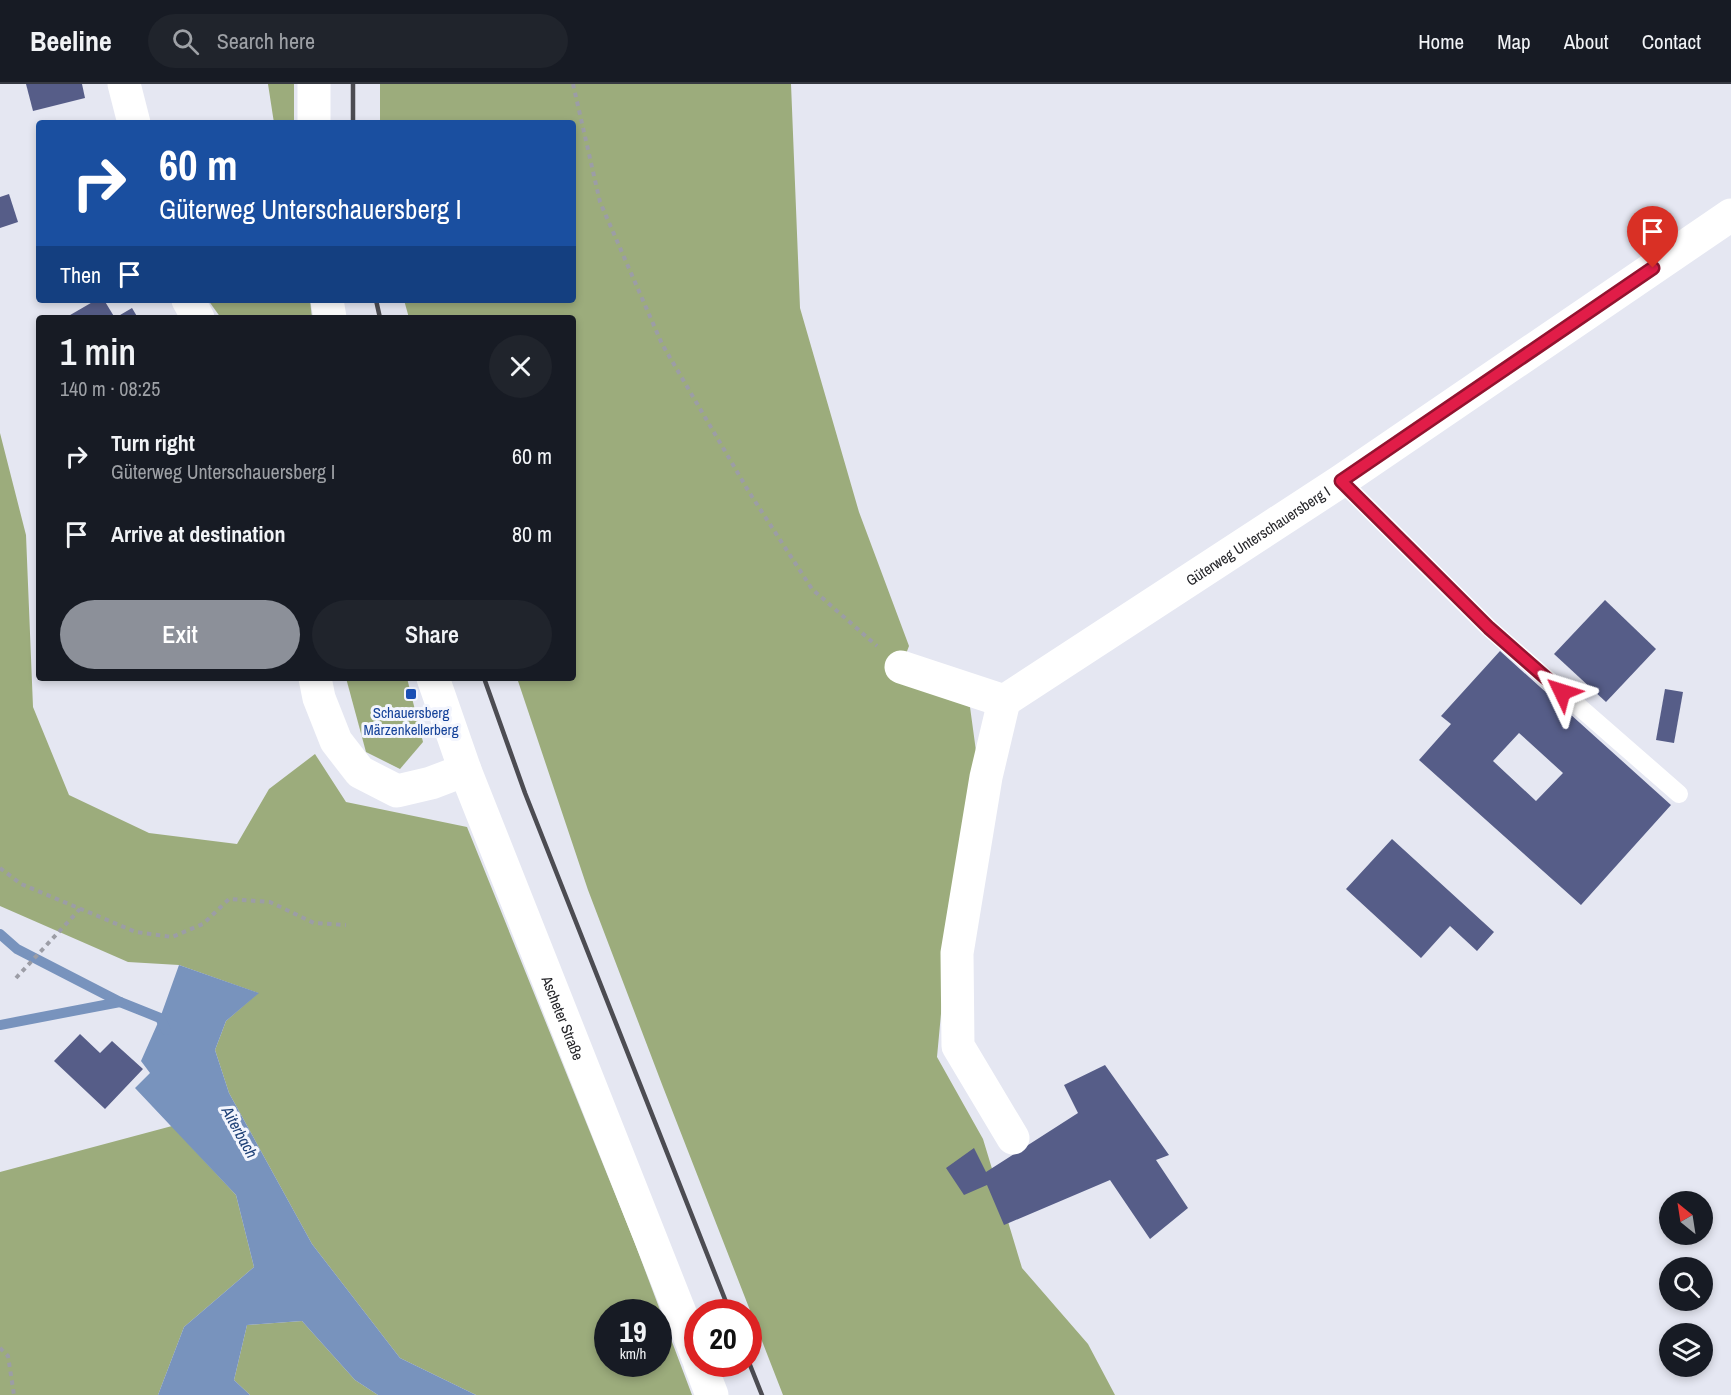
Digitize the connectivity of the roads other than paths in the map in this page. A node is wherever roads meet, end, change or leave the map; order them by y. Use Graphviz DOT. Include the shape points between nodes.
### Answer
graph roads {
  1 [pos="124,84"];
  2 [pos="314,84"];
  3 [pos="133,120"];
  4 [pos="314,120"];
  5 [pos="1731,215"];
  6 [pos="1341,481"];
  7 [pos="901,667"];
  8 [pos="316,681"];
  9 [pos="434,681"];
  10 [pos="1012,696"];
  11 [pos="465,770"];
  12 [pos="1680,794"];
  13 [pos="1013,1138"];
  14 [pos="684,1323"];
  15 [pos="705,1377"];
  16 [pos="712,1395"];
  1 -- 3 [label="street"];
  2 -- 4 [label="street"];
  5 -- 6 [label="street, Güterweg Unterschauersberg I"];
  6 -- 10 [label="street, Güterweg Unterschauersberg I"];
  6 -- 12 [label="lane" via="1489,628"];
  7 -- 10 [label="street"];
  8 -- 11 [label="street" via="336,741 360,772 397,791"];
  9 -- 11 [label="street, Ascheter Straße"];
  10 -- 13 [label="street" via="986,777 957,953 958,1046"];
  11 -- 14 [label="street, Ascheter Straße"];
  15 -- 16 [label="street"];
}
